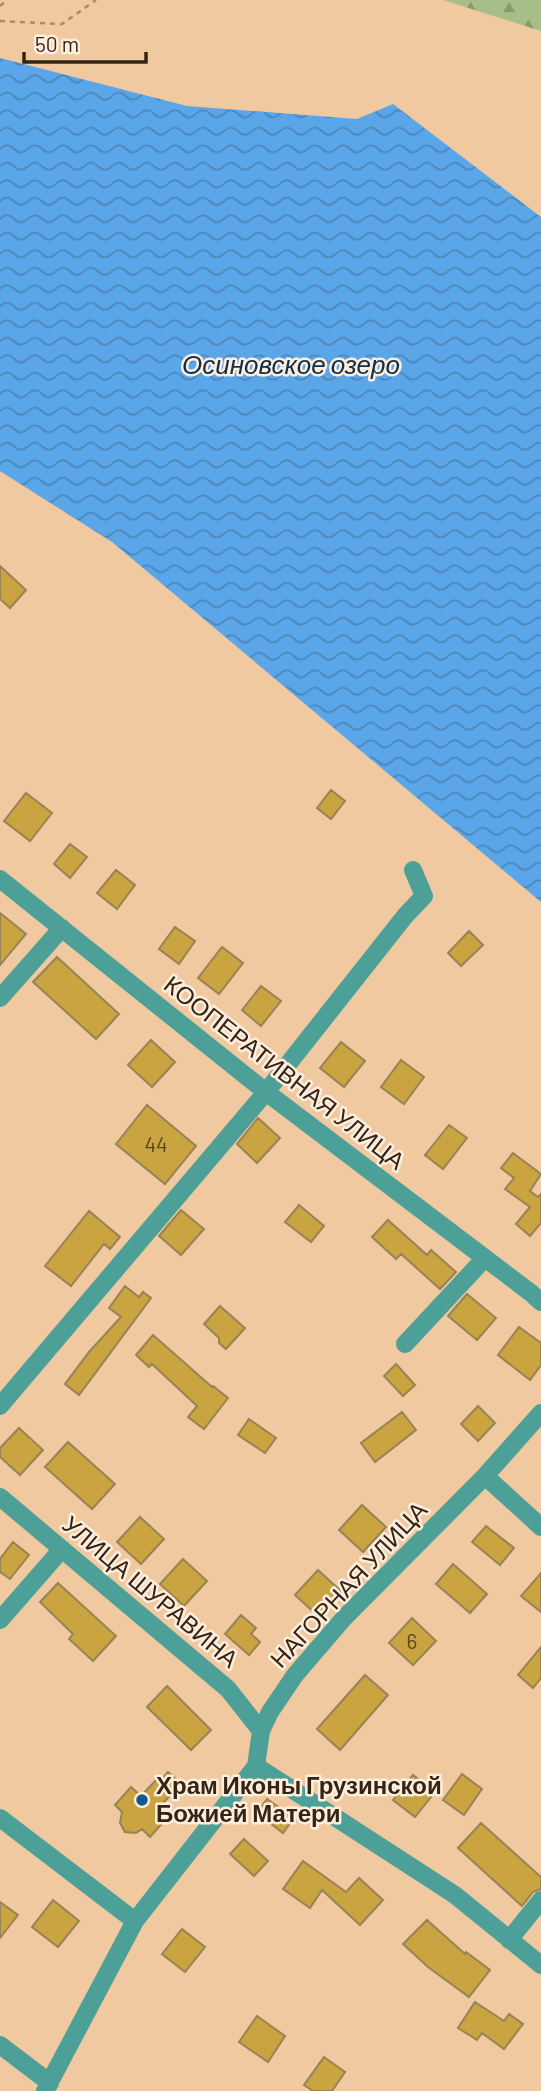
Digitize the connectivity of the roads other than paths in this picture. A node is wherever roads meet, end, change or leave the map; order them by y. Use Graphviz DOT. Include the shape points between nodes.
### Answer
graph roads {
  1 [pos="413,870"];
  2 [pos="0,879"];
  3 [pos="62,928"];
  4 [pos="0,998"];
  5 [pos="266,1092"];
  6 [pos="485,1258"];
  7 [pos="538,1292"];
  8 [pos="405,1344"];
  9 [pos="0,1406"];
  10 [pos="541,1413"];
  11 [pos="485,1476"];
  12 [pos="0,1497"];
  13 [pos="541,1527"];
  14 [pos="62,1549"];
  15 [pos="0,1619"];
  16 [pos="261,1731"];
  17 [pos="256,1766"];
  18 [pos="0,1818"];
  19 [pos="541,1900"];
  20 [pos="135,1921"];
  21 [pos="509,1940"];
  22 [pos="541,1965"];
  23 [pos="0,2045"];
  24 [pos="48,2087"];
  1 -- 5 [label="street" via="424,895"];
  2 -- 3 [label="street, КООПЕРАТИВНАЯ УЛИЦА"];
  3 -- 4 [label="street"];
  3 -- 5 [label="street, КООПЕРАТИВНАЯ УЛИЦА"];
  5 -- 6 [label="street, КООПЕРАТИВНАЯ УЛИЦА"];
  5 -- 9 [label="street"];
  6 -- 7 [label="street, КООПЕРАТИВНАЯ УЛИЦА"];
  6 -- 8 [label="street"];
  10 -- 11 [label="street, НАГОРНАЯ УЛИЦА"];
  11 -- 13 [label="street"];
  11 -- 16 [label="street, НАГОРНАЯ УЛИЦА" via="344,1618 295,1675"];
  12 -- 14 [label="street, УЛИЦА ШУРАВИНА"];
  14 -- 15 [label="street"];
  14 -- 16 [label="street, УЛИЦА ШУРАВИНА" via="228,1689"];
  16 -- 17 [label="street, НАГОРНАЯ УЛИЦА"];
  17 -- 20 [label="street, НАГОРНАЯ УЛИЦА"];
  17 -- 21 [label="street" via="455,1895"];
  18 -- 20 [label="street"];
  19 -- 21 [label="street"];
  20 -- 24 [label="street, НАГОРНАЯ УЛИЦА"];
  21 -- 22 [label="street"];
  23 -- 24 [label="street"];
}
